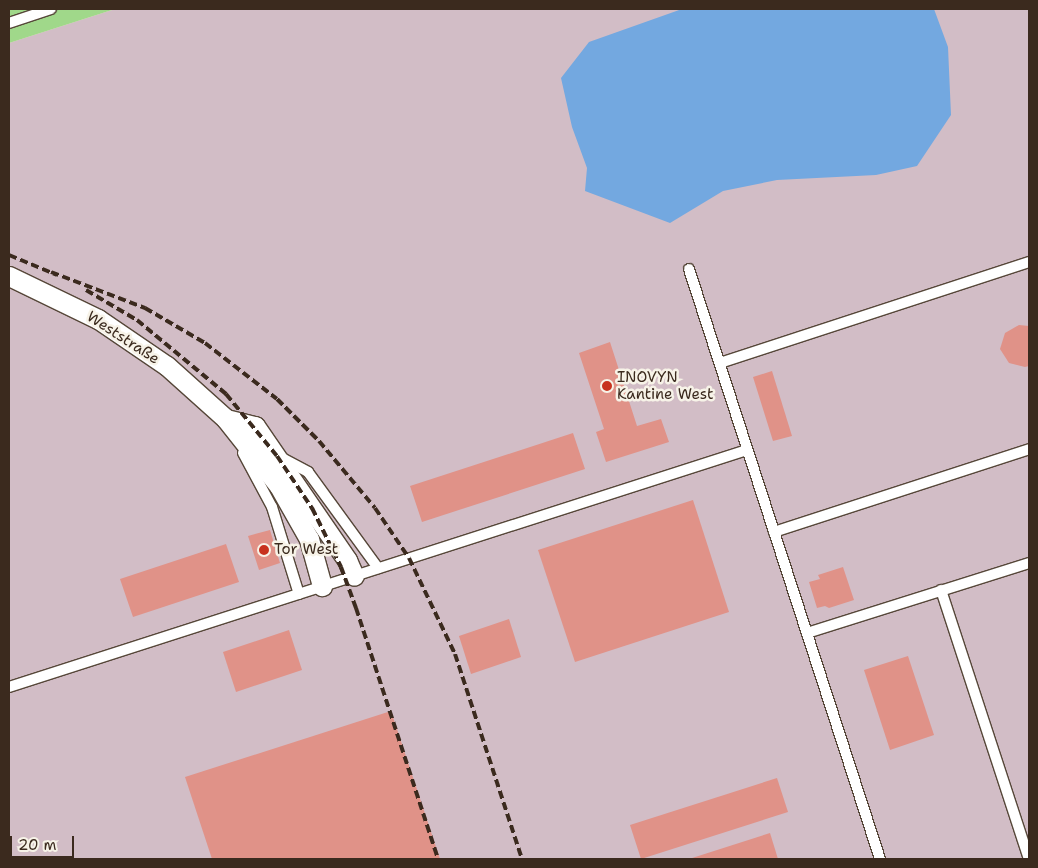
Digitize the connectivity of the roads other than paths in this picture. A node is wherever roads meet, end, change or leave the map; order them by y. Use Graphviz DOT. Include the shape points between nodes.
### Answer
graph roads {
  1 [pos="51,9"];
  2 [pos="9,22"];
  3 [pos="1029,262"];
  4 [pos="689,269"];
  5 [pos="9,276"];
  6 [pos="720,363"];
  7 [pos="226,418"];
  8 [pos="1029,449"];
  9 [pos="747,450"];
  10 [pos="277,456"];
  11 [pos="774,532"];
  12 [pos="1029,562"];
  13 [pos="378,568"];
  14 [pos="354,576"];
  15 [pos="322,586"];
  16 [pos="941,590"];
  17 [pos="299,594"];
  18 [pos="807,633"];
  19 [pos="9,688"];
  20 [pos="880,859"];
  21 [pos="1029,859"];
  1 -- 2 [label="lane"];
  3 -- 6 [label="lane"];
  4 -- 6 [label="lane"];
  5 -- 7 [label="street, Weststraße" via="98,318 167,366"];
  6 -- 9 [label="lane"];
  7 -- 10 [label="street, Weststraße" via="255,426"];
  7 -- 15 [label="street, Weststraße" via="279,486 309,539"];
  7 -- 17 [label="lane" via="272,507"];
  8 -- 11 [label="lane"];
  9 -- 11 [label="lane"];
  9 -- 13 [label="lane"];
  10 -- 13 [label="lane" via="308,472"];
  10 -- 14 [label="street, Weststraße" via="347,560"];
  11 -- 18 [label="lane"];
  12 -- 16 [label="lane"];
  13 -- 14 [label="lane"];
  14 -- 15 [label="lane"];
  15 -- 17 [label="lane"];
  16 -- 18 [label="lane"];
  16 -- 21 [label="lane"];
  17 -- 19 [label="lane"];
  18 -- 20 [label="lane"];
}
